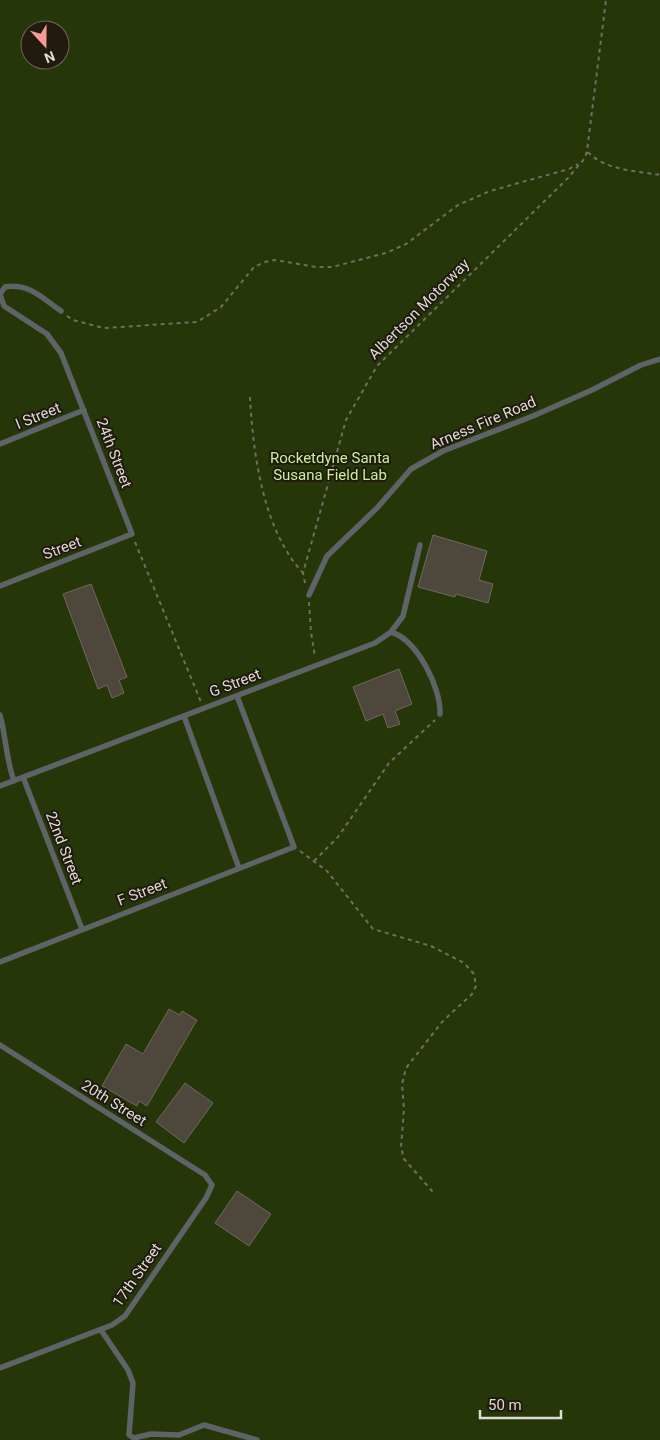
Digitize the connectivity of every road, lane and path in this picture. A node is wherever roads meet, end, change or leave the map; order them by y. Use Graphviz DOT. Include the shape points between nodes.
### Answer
graph roads {
  1 [pos="606,0"];
  2 [pos="587,152"];
  3 [pos="580,163"];
  4 [pos="660,175"];
  5 [pos="61,311"];
  6 [pos="660,359"];
  7 [pos="250,397"];
  8 [pos="84,410"];
  9 [pos="0,444"];
  10 [pos="132,534"];
  11 [pos="420,546"];
  12 [pos="303,573"];
  13 [pos="0,586"];
  14 [pos="309,596"];
  15 [pos="391,632"];
  16 [pos="317,664"];
  17 [pos="237,696"];
  18 [pos="204,708"];
  19 [pos="440,714"];
  20 [pos="0,715"];
  21 [pos="184,716"];
  22 [pos="23,777"];
  23 [pos="14,781"];
  24 [pos="0,786"];
  25 [pos="294,847"];
  26 [pos="313,861"];
  27 [pos="240,868"];
  28 [pos="82,928"];
  29 [pos="0,962"];
  30 [pos="0,1045"];
  31 [pos="212,1185"];
  32 [pos="433,1192"];
  33 [pos="101,1330"];
  34 [pos="0,1368"];
  35 [pos="257,1440"];
  1 -- 2 [label="path, Albertson Motorway"];
  2 -- 3 [label="path, Albertson Motorway"];
  2 -- 4 [label="path" via="595,160 614,166"];
  3 -- 5 [label="path" via="490,191 458,205 406,244 386,253 332,267 316,268 275,260 265,262 250,272 221,307 197,322 104,328 73,320"];
  3 -- 12 [label="path, Albertson Motorway" via="377,366 346,420"];
  5 -- 8 [label="lane, 24th Street" via="17,285 5,287 0,294 4,306 47,334 55,344"];
  6 -- 14 [label="lane, Arness Fire Road" via="533,416 443,451 411,469 377,508 327,556"];
  7 -- 12 [label="path" via="252,430 266,504 288,558"];
  8 -- 9 [label="lane, I Street"];
  8 -- 10 [label="lane, 24th Street"];
  10 -- 13 [label="lane, Street"];
  10 -- 18 [label="path"];
  11 -- 15 [label="lane, G Street" via="403,616"];
  12 -- 14 [label="path"];
  14 -- 16 [label="path"];
  15 -- 16 [label="lane, G Street" via="375,643"];
  15 -- 19 [label="lane" via="401,635 425,664 440,702"];
  16 -- 17 [label="lane, G Street"];
  17 -- 18 [label="lane, G Street"];
  17 -- 25 [label="lane"];
  18 -- 21 [label="lane, G Street"];
  19 -- 26 [label="path" via="388,763 338,837"];
  20 -- 23 [label="lane"];
  21 -- 22 [label="lane, G Street"];
  21 -- 27 [label="lane"];
  22 -- 23 [label="lane, G Street"];
  22 -- 28 [label="lane, 22nd Street"];
  23 -- 24 [label="lane, G Street"];
  25 -- 26 [label="path"];
  25 -- 27 [label="lane, F Street"];
  26 -- 32 [label="path" via="327,871 373,929 431,946 464,962 474,974 476,986 472,994 442,1022 406,1068 402,1084 401,1148 404,1159"];
  27 -- 28 [label="lane, F Street"];
  28 -- 29 [label="lane, F Street"];
  30 -- 31 [label="lane, 20th Street" via="205,1176"];
  31 -- 33 [label="lane, 17th Street" via="124,1316"];
  33 -- 34 [label="lane, 17th Street"];
  33 -- 35 [label="lane" via="128,1370 132,1383 129,1435 134,1438 179,1434 204,1425"];
}
